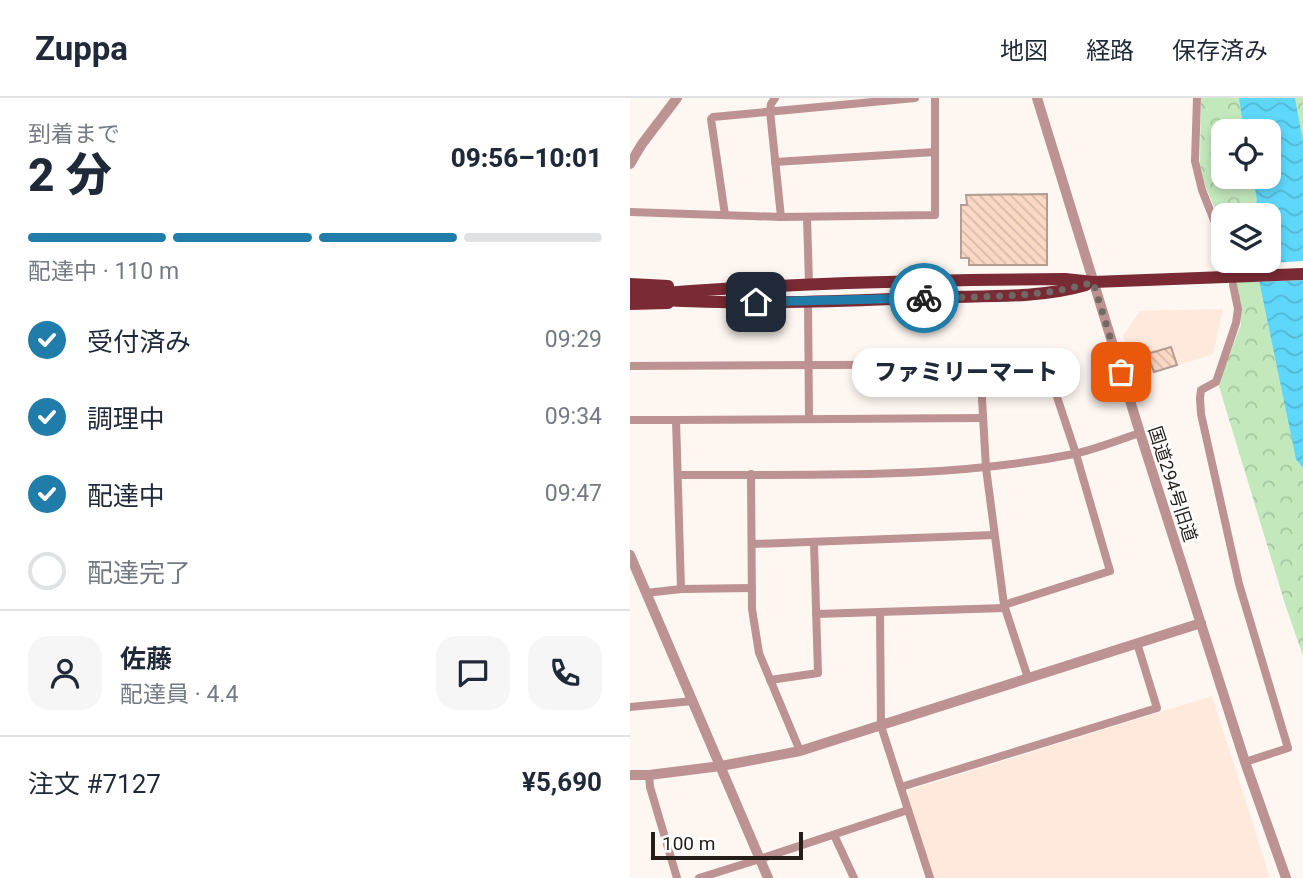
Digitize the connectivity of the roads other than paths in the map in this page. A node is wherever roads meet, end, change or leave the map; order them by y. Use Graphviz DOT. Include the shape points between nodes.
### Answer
graph roads {
  1 [pos="677,98"];
  2 [pos="775,98"];
  3 [pos="915,98"];
  4 [pos="935,98"];
  5 [pos="1037,98"];
  6 [pos="1197,98"];
  7 [pos="770,111"];
  8 [pos="935,152"];
  9 [pos="775,162"];
  10 [pos="630,164"];
  11 [pos="630,212"];
  12 [pos="1211,213"];
  13 [pos="724,215"];
  14 [pos="780,217"];
  15 [pos="807,217"];
  16 [pos="1303,274"];
  17 [pos="1235,281"];
  18 [pos="1093,282"];
  19 [pos="809,283"];
  20 [pos="630,284"];
  21 [pos="704,295"];
  22 [pos="630,297"];
  23 [pos="808,302"];
  24 [pos="630,304"];
  25 [pos="980,364"];
  26 [pos="808,365"];
  27 [pos="630,366"];
  28 [pos="983,418"];
  29 [pos="809,419"];
  30 [pos="630,420"];
  31 [pos="676,420"];
  32 [pos="1140,433"];
  33 [pos="1076,454"];
  34 [pos="986,468"];
  35 [pos="751,474"];
  36 [pos="678,475"];
  37 [pos="994,535"];
  38 [pos="814,543"];
  39 [pos="752,544"];
  40 [pos="630,555"];
  41 [pos="635,579"];
  42 [pos="752,588"];
  43 [pos="681,589"];
  44 [pos="646,593"];
  45 [pos="1005,606"];
  46 [pos="880,613"];
  47 [pos="816,614"];
  48 [pos="1201,623"];
  49 [pos="1137,643"];
  50 [pos="1028,678"];
  51 [pos="770,680"];
  52 [pos="693,701"];
  53 [pos="630,707"];
  54 [pos="881,726"];
  55 [pos="800,751"];
  56 [pos="1245,762"];
  57 [pos="721,766"];
  58 [pos="630,775"];
  59 [pos="649,775"];
  60 [pos="901,787"];
  61 [pos="908,810"];
  62 [pos="834,835"];
  63 [pos="760,859"];
  64 [pos="677,878"];
  65 [pos="699,878"];
  66 [pos="768,878"];
  67 [pos="854,878"];
  68 [pos="930,878"];
  69 [pos="1286,878"];
  1 -- 10 [label="street"];
  2 -- 7 [label="street"];
  3 -- 7 [label="street"];
  4 -- 8 [label="street"];
  5 -- 18 [label="street, 国道294号旧道"];
  6 -- 12 [label="street" via="1195,161"];
  7 -- 9 [label="street"];
  7 -- 13 [label="street" via="711,119"];
  8 -- 9 [label="street"];
  8 -- 15 [label="street" via="934,215"];
  9 -- 14 [label="street"];
  11 -- 13 [label="street"];
  13 -- 14 [label="street"];
  14 -- 15 [label="street"];
  15 -- 19 [label="street"];
  16 -- 17 [label="highway"];
  17 -- 18 [label="highway"];
  17 -- 56 [label="street" via="1236,323 1216,382 1201,390 1201,414 1239,584 1288,748"];
  18 -- 19 [label="highway"];
  18 -- 23 [label="highway" via="1069,290 1013,295"];
  18 -- 32 [label="street, 国道294号旧道"];
  19 -- 21 [label="highway"];
  20 -- 21 [label="highway"];
  21 -- 22 [label="highway"];
  21 -- 23 [label="highway"];
  21 -- 24 [label="highway"];
  23 -- 26 [label="street"];
  25 -- 26 [label="street"];
  25 -- 28 [label="street"];
  25 -- 33 [label="street" via="1046,364"];
  26 -- 27 [label="street"];
  26 -- 29 [label="street"];
  28 -- 29 [label="street"];
  28 -- 34 [label="street"];
  29 -- 31 [label="street"];
  30 -- 31 [label="street"];
  31 -- 36 [label="street"];
  32 -- 33 [label="street"];
  32 -- 48 [label="street, 国道294号旧道"];
  33 -- 34 [label="street"];
  33 -- 45 [label="street" via="1110,571"];
  34 -- 35 [label="street" via="932,473"];
  34 -- 37 [label="street"];
  35 -- 36 [label="street"];
  35 -- 39 [label="street"];
  36 -- 43 [label="street"];
  37 -- 38 [label="street"];
  37 -- 45 [label="street"];
  38 -- 39 [label="street"];
  38 -- 47 [label="street"];
  39 -- 42 [label="street"];
  40 -- 41 [label="street"];
  41 -- 44 [label="street"];
  42 -- 43 [label="street"];
  42 -- 51 [label="street" via="759,653"];
  43 -- 44 [label="street"];
  44 -- 52 [label="street"];
  45 -- 46 [label="street"];
  45 -- 50 [label="street"];
  46 -- 47 [label="street"];
  46 -- 54 [label="street"];
  47 -- 51 [label="street" via="818,673"];
  48 -- 49 [label="street"];
  48 -- 56 [label="street, 国道294号旧道"];
  49 -- 50 [label="street"];
  49 -- 60 [label="street" via="1157,708"];
  50 -- 54 [label="street"];
  51 -- 55 [label="street"];
  52 -- 53 [label="street"];
  52 -- 57 [label="street"];
  54 -- 55 [label="street"];
  54 -- 60 [label="street"];
  55 -- 57 [label="street"];
  56 -- 69 [label="street, 国道294号旧道"];
  57 -- 59 [label="street"];
  57 -- 63 [label="street"];
  58 -- 59 [label="street"];
  59 -- 64 [label="street"];
  60 -- 61 [label="street"];
  61 -- 62 [label="street"];
  61 -- 68 [label="street"];
  62 -- 63 [label="street"];
  62 -- 67 [label="street"];
  63 -- 65 [label="street"];
  63 -- 66 [label="street"];
}
